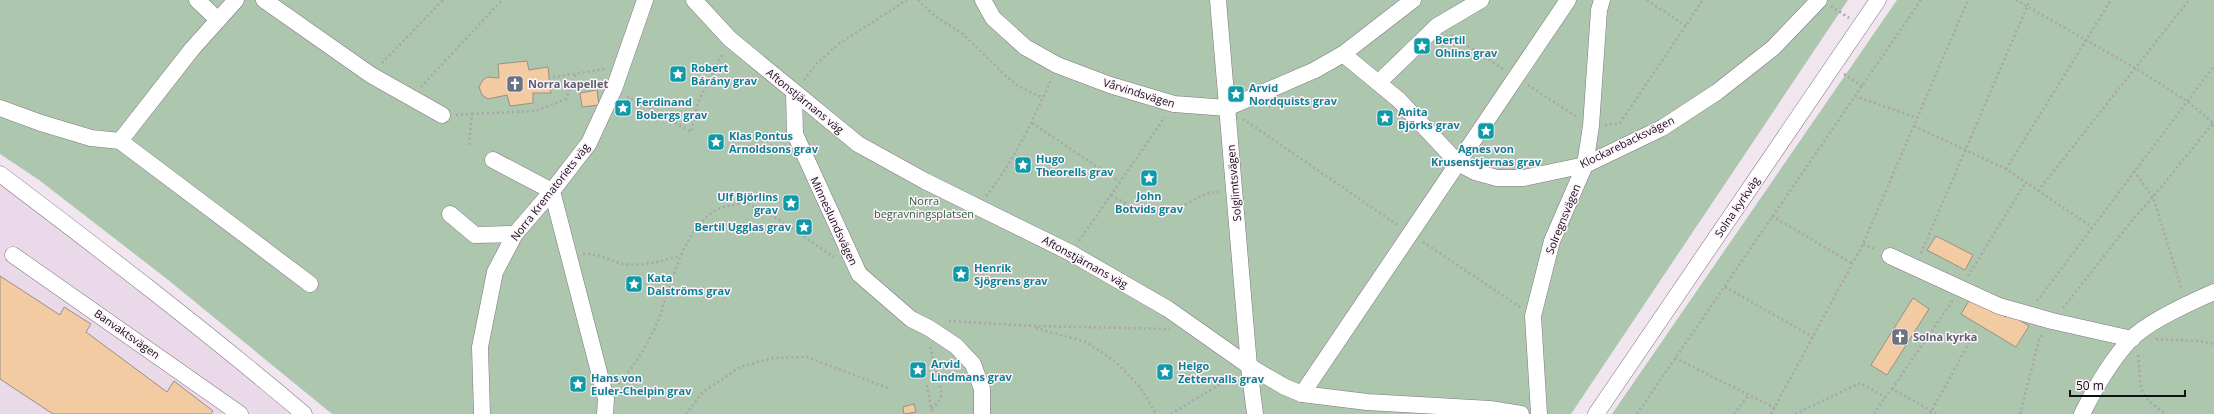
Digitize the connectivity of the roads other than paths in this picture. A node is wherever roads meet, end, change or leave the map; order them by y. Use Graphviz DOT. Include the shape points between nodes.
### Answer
graph roads {
  1 [pos="197,0"];
  2 [pos="236,0"];
  3 [pos="264,0"];
  4 [pos="645,0"];
  5 [pos="694,0"];
  6 [pos="982,0"];
  7 [pos="1218,0"];
  8 [pos="1413,0"];
  9 [pos="1481,0"];
  10 [pos="1568,0"];
  11 [pos="1602,0"];
  12 [pos="1878,0"];
  13 [pos="1823,2"];
  14 [pos="218,20"];
  15 [pos="1343,54"];
  16 [pos="1379,82"];
  17 [pos="794,93"];
  18 [pos="0,108"];
  19 [pos="1227,108"];
  20 [pos="442,115"];
  21 [pos="120,141"];
  22 [pos="493,160"];
  23 [pos="1458,163"];
  24 [pos="1585,165"];
  25 [pos="0,174"];
  26 [pos="552,191"];
  27 [pos="450,214"];
  28 [pos="515,234"];
  29 [pos="13,255"];
  30 [pos="1890,256"];
  31 [pos="310,284"];
  32 [pos="2214,292"];
  33 [pos="2132,339"];
  34 [pos="1249,366"];
  35 [pos="1302,394"];
  36 [pos="606,406"];
  37 [pos="1447,410"];
  38 [pos="231,411"];
  39 [pos="304,414"];
  40 [pos="482,414"];
  41 [pos="982,414"];
  42 [pos="1255,414"];
  43 [pos="1521,414"];
  44 [pos="1539,414"];
  45 [pos="1596,414"];
  46 [pos="2082,414"];
  1 -- 14 [label="street"];
  2 -- 14 [label="street"];
  3 -- 20 [label="street" via="371,75"];
  4 -- 26 [label="street, Norra Krematoriets väg" via="614,89 589,143"];
  5 -- 17 [label="street, Aftonstjärnans väg" via="730,39"];
  6 -- 19 [label="street, Vårvindsvägen" via="993,18 1025,47 1057,65 1110,85 1174,104"];
  7 -- 19 [label="street, Solglimtsvägen"];
  8 -- 15 [label="street, Vårvindsvägen"];
  9 -- 16 [label="street" via="1437,26"];
  10 -- 23 [label="street"];
  11 -- 24 [label="street, Solregnsvägen"];
  12 -- 45 [label="street, Solna kyrkväg"];
  13 -- 24 [label="street, Klockarebacksvägen" via="1773,48 1717,92 1662,128"];
  14 -- 21 [label="street"];
  15 -- 16 [label="street, Klockarebacksvägen"];
  15 -- 19 [label="street, Vårvindsvägen" via="1315,70"];
  16 -- 23 [label="street, Klockarebacksvägen"];
  17 -- 34 [label="street, Aftonstjärnans väg" via="858,144 1071,253 1168,309"];
  17 -- 41 [label="street, Minneslundsvägen" via="795,134 859,274 911,319 935,324 973,364 982,389"];
  18 -- 21 [label="street" via="91,138"];
  19 -- 34 [label="street, Solglimtsvägen"];
  21 -- 31 [label="street"];
  22 -- 26 [label="street"];
  23 -- 24 [label="street, Klockarebacksvägen" via="1475,172 1497,178 1524,178"];
  23 -- 35 [label="street"];
  24 -- 44 [label="street, Solregnsvägen" via="1552,241 1534,316"];
  25 -- 39 [label="street" via="117,262"];
  26 -- 28 [label="street, Norra Krematoriets väg"];
  26 -- 36 [label="street"];
  27 -- 28 [label="street" via="475,235"];
  28 -- 40 [label="street, Norra Krematoriets väg" via="495,272 480,347"];
  29 -- 38 [label="street, Banvaktsvägen"];
  30 -- 33 [label="street" via="1999,306"];
  32 -- 33 [label="street" via="2186,305"];
  33 -- 46 [label="street" via="2100,380"];
  34 -- 35 [label="street, Aftonstjärnans väg"];
  34 -- 42 [label="street, Solglimtsvägen"];
  35 -- 37 [label="street, Aftonstjärnans väg"];
  37 -- 43 [label="street, Aftonstjärnans väg" via="1512,411"];
}
